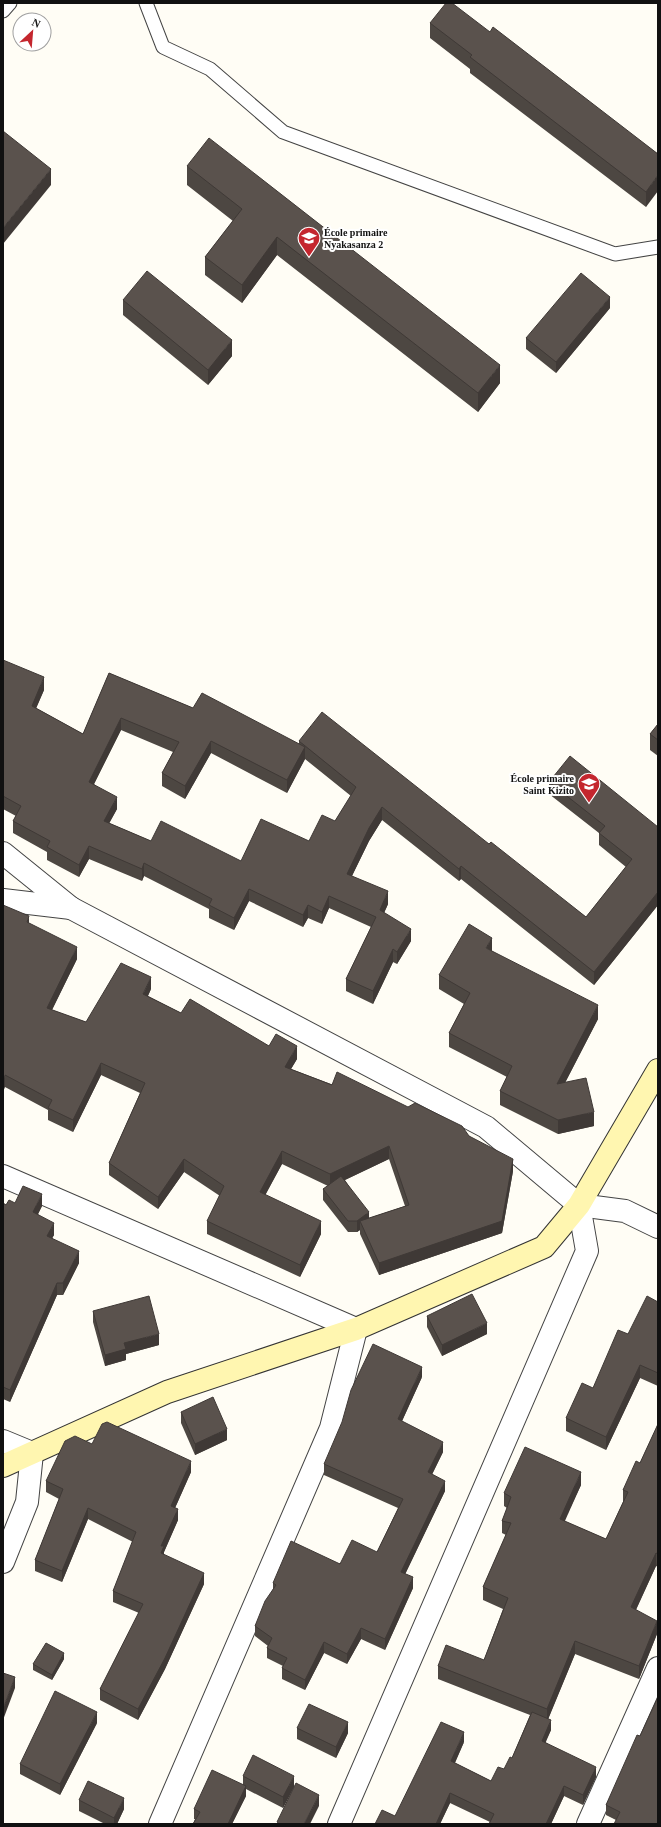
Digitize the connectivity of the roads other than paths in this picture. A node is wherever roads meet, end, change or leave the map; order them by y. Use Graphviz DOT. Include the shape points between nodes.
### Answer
graph roads {
  1 [pos="10,3"];
  2 [pos="146,3"];
  3 [pos="3,11"];
  4 [pos="658,247"];
  5 [pos="3,853"];
  6 [pos="3,900"];
  7 [pos="71,908"];
  8 [pos="658,1070"];
  9 [pos="3,1176"];
  10 [pos="579,1205"];
  11 [pos="658,1227"];
  12 [pos="356,1329"];
  13 [pos="3,1441"];
  14 [pos="32,1453"];
  15 [pos="3,1466"];
  16 [pos="3,1562"];
  17 [pos="658,1668"];
  18 [pos="160,1824"];
  19 [pos="339,1824"];
  20 [pos="588,1824"];
  1 -- 3 [label="lane"];
  2 -- 4 [label="lane" via="163,47 210,69 283,132 616,254"];
  5 -- 7 [label="street"];
  6 -- 7 [label="street"];
  7 -- 10 [label="street" via="486,1127"];
  8 -- 10 [label="street"];
  9 -- 12 [label="street"];
  10 -- 11 [label="street" via="625,1211"];
  10 -- 12 [label="street" via="544,1247"];
  10 -- 19 [label="street" via="587,1251"];
  12 -- 14 [label="street" via="167,1392"];
  12 -- 18 [label="street" via="331,1428"];
  13 -- 14 [label="street"];
  14 -- 15 [label="street"];
  14 -- 16 [label="street" via="27,1502"];
  17 -- 20 [label="street"];
}
